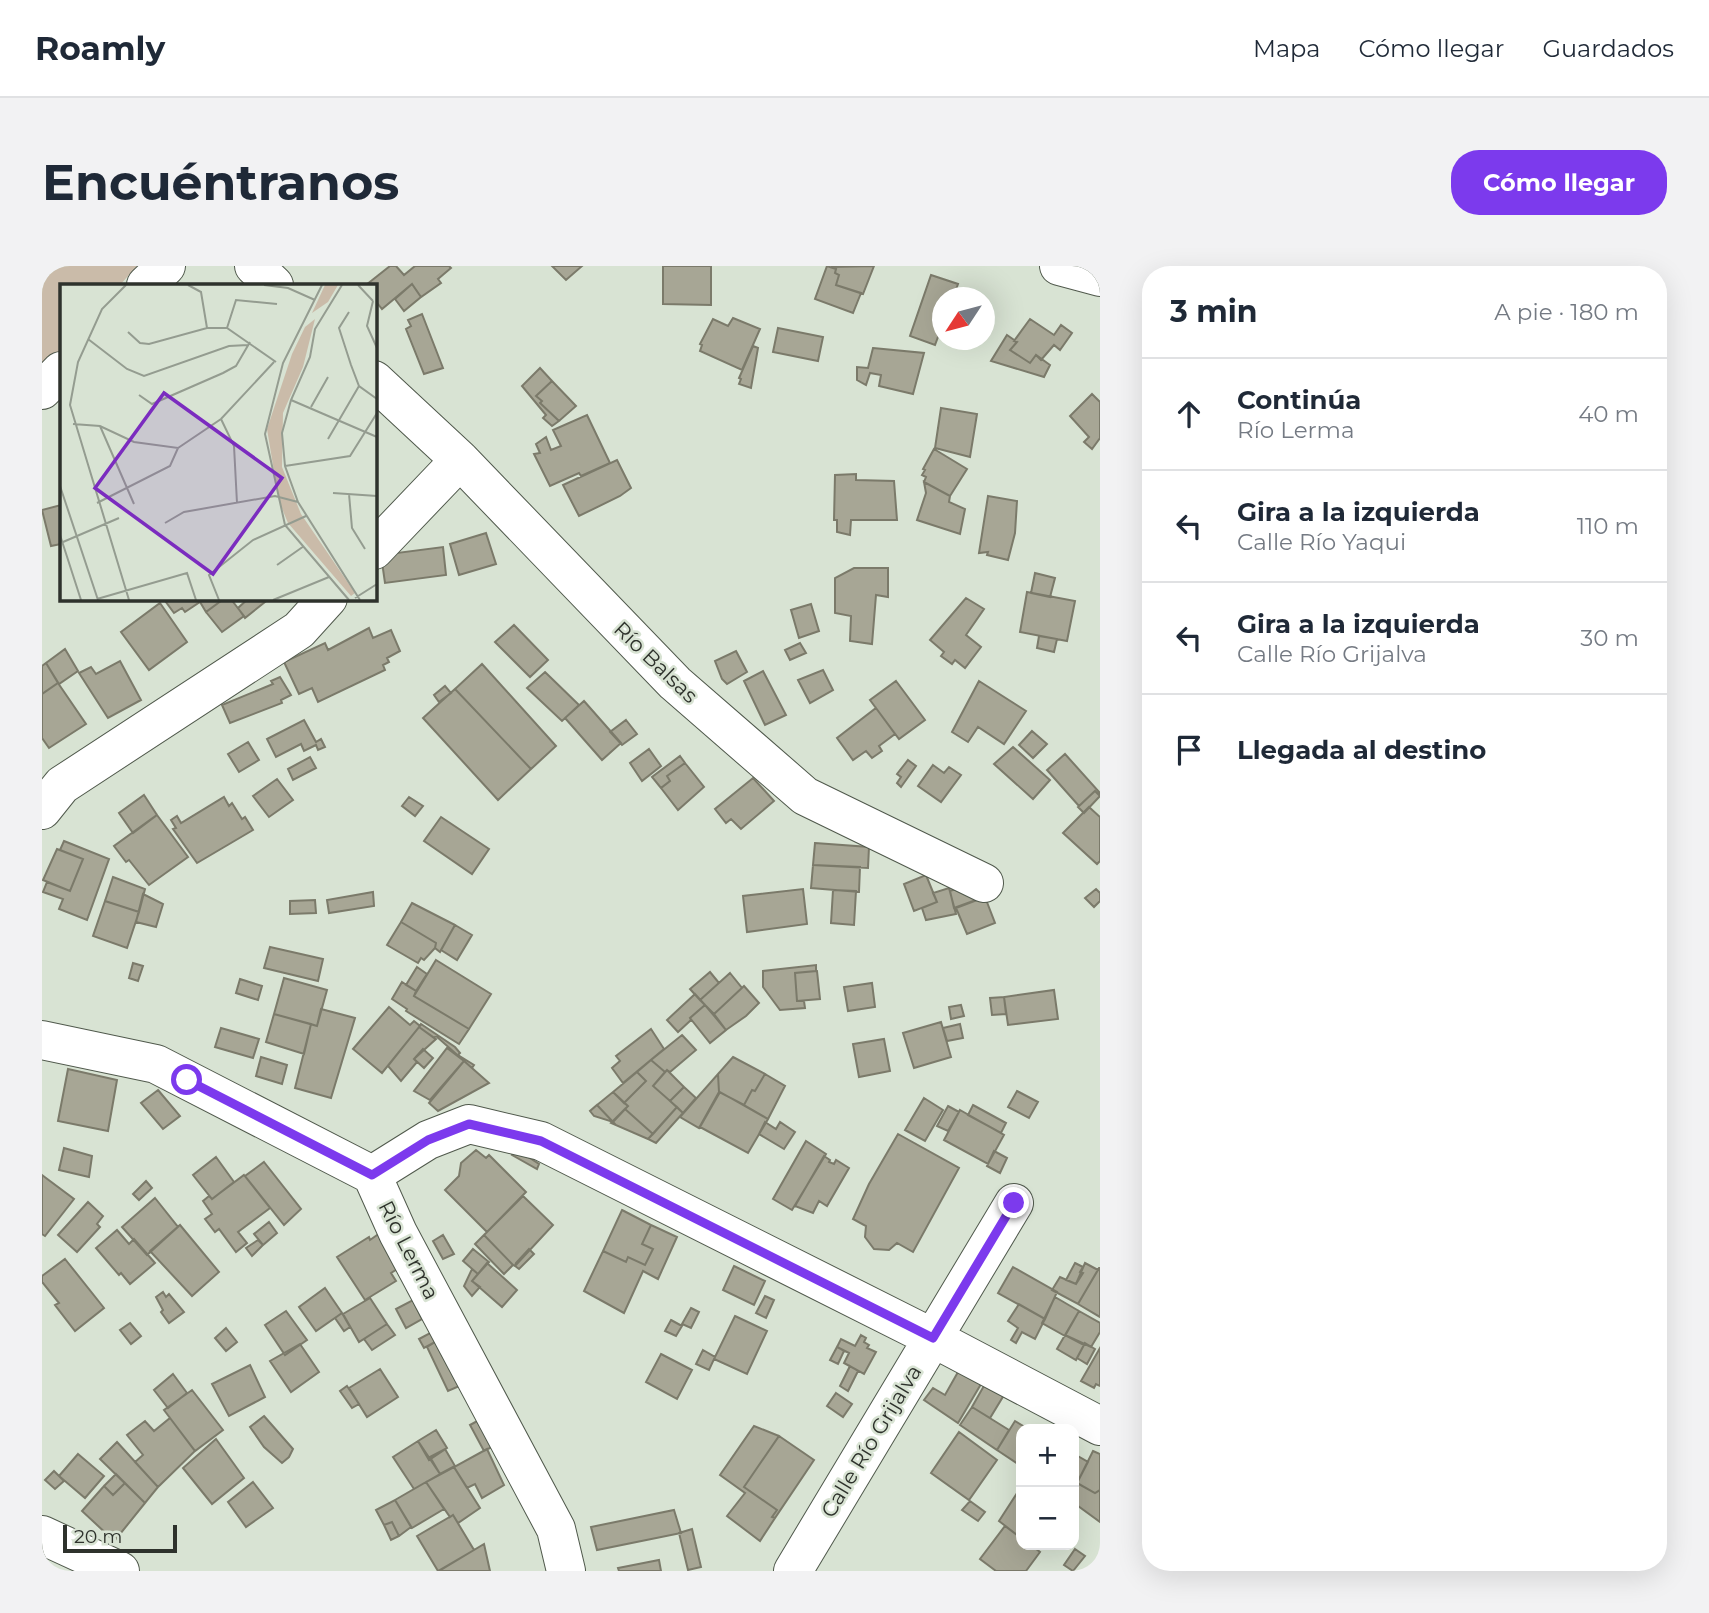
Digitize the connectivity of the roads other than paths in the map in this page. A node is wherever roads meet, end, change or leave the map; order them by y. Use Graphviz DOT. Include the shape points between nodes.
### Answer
graph roads {
  1 [pos="166,266"];
  2 [pos="254,266"];
  3 [pos="1059,266"];
  4 [pos="1100,277"];
  5 [pos="147,284"];
  6 [pos="273,284"];
  7 [pos="60,372"];
  8 [pos="376,382"];
  9 [pos="42,390"];
  10 [pos="460,460"];
  11 [pos="376,548"];
  12 [pos="326,600"];
  13 [pos="42,810"];
  14 [pos="984,883"];
  15 [pos="42,1040"];
  16 [pos="372,1175"];
  17 [pos="1014,1203"];
  18 [pos="933,1338"];
  19 [pos="1100,1426"];
  20 [pos="42,1535"];
  21 [pos="120,1571"];
  22 [pos="566,1571"];
  23 [pos="793,1571"];
  1 -- 5 [label="street"];
  2 -- 6 [label="street"];
  3 -- 4 [label="street"];
  7 -- 9 [label="street"];
  8 -- 10 [label="street, Río Balsas"];
  10 -- 11 [label="street"];
  10 -- 14 [label="street, Río Balsas" via="675,683 805,796"];
  12 -- 13 [label="street" via="299,630 62,785"];
  15 -- 16 [label="street, Río Lerma" via="156,1065"];
  16 -- 18 [label="street" via="428,1140 469,1124 541,1141"];
  16 -- 22 [label="street, Río Lerma" via="398,1234 556,1528"];
  17 -- 18 [label="street, Calle Río Grijalva"];
  18 -- 19 [label="street"];
  18 -- 23 [label="street, Calle Río Grijalva"];
  20 -- 21 [label="street"];
}
